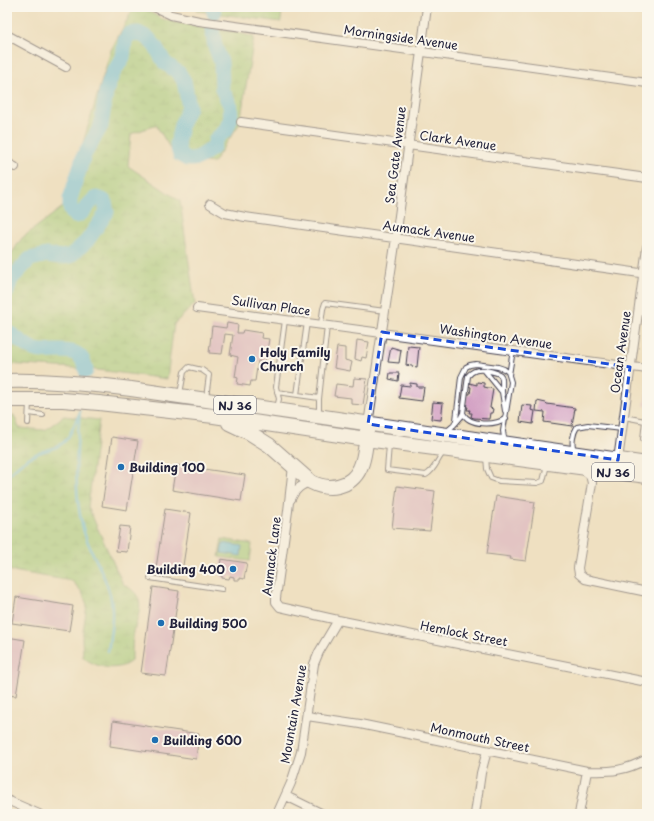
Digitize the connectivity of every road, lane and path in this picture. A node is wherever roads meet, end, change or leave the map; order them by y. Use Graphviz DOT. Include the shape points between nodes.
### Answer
graph roads {
  1 [pos="154,7"];
  2 [pos="427,7"];
  3 [pos="7,35"];
  4 [pos="421,51"];
  5 [pos="66,67"];
  6 [pos="647,83"];
  7 [pos="241,122"];
  8 [pos="408,145"];
  9 [pos="7,164"];
  10 [pos="15,167"];
  11 [pos="647,178"];
  12 [pos="210,204"];
  13 [pos="396,238"];
  14 [pos="647,247"];
  15 [pos="645,273"];
  16 [pos="197,308"];
  17 [pos="385,311"];
  18 [pos="286,319"];
  19 [pos="307,322"];
  20 [pos="324,324"];
  21 [pos="342,327"];
  22 [pos="382,332"];
  23 [pos="513,350"];
  24 [pos="630,367"];
  25 [pos="647,369"];
  26 [pos="483,370"];
  27 [pos="7,375"];
  28 [pos="509,375"];
  29 [pos="7,381"];
  30 [pos="30,381"];
  31 [pos="277,392"];
  32 [pos="502,392"];
  33 [pos="297,395"];
  34 [pos="179,396"];
  35 [pos="319,398"];
  36 [pos="7,400"];
  37 [pos="206,400"];
  38 [pos="29,406"];
  39 [pos="277,411"];
  40 [pos="462,413"];
  41 [pos="43,414"];
  42 [pos="214,416"];
  43 [pos="319,417"];
  44 [pos="506,417"];
  45 [pos="624,417"];
  46 [pos="28,423"];
  47 [pos="368,424"];
  48 [pos="454,425"];
  49 [pos="622,429"];
  50 [pos="441,434"];
  51 [pos="366,439"];
  52 [pos="390,442"];
  53 [pos="647,443"];
  54 [pos="512,444"];
  55 [pos="446,450"];
  56 [pos="486,455"];
  57 [pos="618,460"];
  58 [pos="579,461"];
  59 [pos="548,463"];
  60 [pos="647,464"];
  61 [pos="293,466"];
  62 [pos="647,476"];
  63 [pos="311,482"];
  64 [pos="288,511"];
  65 [pos="150,578"];
  66 [pos="222,590"];
  67 [pos="647,592"];
  68 [pos="277,605"];
  69 [pos="338,620"];
  70 [pos="647,682"];
  71 [pos="307,716"];
  72 [pos="487,751"];
  73 [pos="647,759"];
  74 [pos="587,771"];
  75 [pos="286,796"];
  76 [pos="7,800"];
  77 [pos="39,814"];
  78 [pos="277,814"];
  79 [pos="323,814"];
  80 [pos="475,814"];
  81 [pos="579,814"];
  1 -- 4 [label="street, Morningside Avenue" via="171,15 204,22"];
  2 -- 4 [label="street, Sea Gate Avenue"];
  3 -- 5 [label="street"];
  4 -- 6 [label="street, Morningside Avenue"];
  4 -- 8 [label="street, Sea Gate Avenue"];
  7 -- 8 [label="street, Clark Avenue"];
  8 -- 11 [label="street, Clark Avenue"];
  8 -- 13 [label="street, Sea Gate Avenue"];
  9 -- 10 [label="street"];
  12 -- 13 [label="street, Aumack Avenue" via="224,213 245,217"];
  13 -- 15 [label="street, Aumack Avenue"];
  13 -- 17 [label="street, Sea Gate Avenue"];
  14 -- 15 [label="street, Ocean Avenue"];
  15 -- 24 [label="street, Ocean Avenue"];
  16 -- 18 [label="street, Sullivan Place"];
  17 -- 20 [label="lane" via="325,303"];
  17 -- 22 [label="street, Sea Gate Avenue"];
  18 -- 19 [label="street, Sullivan Place"];
  18 -- 31 [label="lane"];
  19 -- 20 [label="street, Sullivan Place"];
  19 -- 33 [label="lane"];
  20 -- 21 [label="street, Sullivan Place"];
  20 -- 35 [label="lane"];
  21 -- 22 [label="street, Washington Avenue"];
  22 -- 23 [label="street, Washington Avenue"];
  22 -- 47 [label="street, Sea Gate Avenue"];
  23 -- 24 [label="street, Washington Avenue"];
  23 -- 28 [label="lane"];
  24 -- 25 [label="street, Washington Avenue"];
  24 -- 45 [label="street, Ocean Avenue"];
  26 -- 32 [label="lane"];
  26 -- 32 [label="lane" via="500,374 503,380"];
  26 -- 40 [label="lane" via="476,370 468,376"];
  27 -- 30 [label="highway"];
  28 -- 44 [label="lane" via="511,382"];
  28 -- 48 [label="lane" via="498,366 470,364 466,367 461,377"];
  29 -- 30 [label="highway, NJ 36"];
  30 -- 34 [label="highway, NJ 36" via="102,386"];
  31 -- 33 [label="lane"];
  31 -- 39 [label="lane"];
  32 -- 44 [label="lane"];
  33 -- 35 [label="lane"];
  34 -- 37 [label="highway, NJ 36"];
  34 -- 37 [label="lane" via="184,372 189,367 202,370 209,375"];
  35 -- 43 [label="lane"];
  36 -- 38 [label="highway, NJ 36"];
  37 -- 39 [label="highway, NJ 36"];
  38 -- 41 [label="lane"];
  38 -- 42 [label="highway, NJ 36" via="63,400"];
  38 -- 46 [label="lane"];
  39 -- 43 [label="highway, NJ 36"];
  40 -- 44 [label="lane" via="472,421 490,424 499,423"];
  40 -- 48 [label="lane"];
  42 -- 51 [label="highway, NJ 36"];
  42 -- 61 [label="highway" via="260,439"];
  43 -- 47 [label="highway, NJ 36"];
  44 -- 54 [label="lane" via="504,438"];
  45 -- 49 [label="street, Ocean Avenue"];
  45 -- 53 [label="lane" via="645,421 643,439"];
  47 -- 50 [label="highway, NJ 36"];
  47 -- 51 [label="highway"];
  48 -- 50 [label="lane"];
  49 -- 57 [label="street, Ocean Avenue"];
  49 -- 58 [label="lane" via="588,425 577,427 573,449"];
  50 -- 54 [label="highway, NJ 36"];
  51 -- 52 [label="highway, NJ 36"];
  51 -- 63 [label="highway" via="360,469 351,480 343,485 329,487"];
  52 -- 55 [label="highway, NJ 36"];
  52 -- 55 [label="lane" via="387,470 426,475 431,472 438,458"];
  54 -- 58 [label="highway, NJ 36"];
  55 -- 56 [label="highway, NJ 36"];
  56 -- 59 [label="highway, NJ 36"];
  56 -- 59 [label="lane" via="487,470 491,478 499,481 543,481"];
  57 -- 58 [label="highway, NJ 36"];
  57 -- 60 [label="highway, NJ 36"];
  58 -- 59 [label="highway, NJ 36"];
  58 -- 62 [label="highway, NJ 36"];
  58 -- 67 [label="street" via="590,475 592,483 579,574 585,579"];
  61 -- 63 [label="highway"];
  61 -- 64 [label="street, Aumack Lane"];
  63 -- 64 [label="street, Aumack Lane" via="295,491"];
  64 -- 68 [label="street, Aumack Lane"];
  65 -- 66 [label="lane"];
  68 -- 69 [label="street, Hemlock Street" via="283,609"];
  69 -- 70 [label="street, Hemlock Street"];
  69 -- 71 [label="street, Mountain Avenue" via="316,656"];
  71 -- 72 [label="street, Monmouth Street" via="360,724"];
  71 -- 75 [label="street, Mountain Avenue" via="301,752"];
  72 -- 74 [label="street, Monmouth Street"];
  72 -- 80 [label="street"];
  73 -- 74 [label="street, Monmouth Street" via="623,770"];
  74 -- 81 [label="street"];
  75 -- 78 [label="street, Mountain Avenue"];
  75 -- 79 [label="street"];
  76 -- 77 [label="street"];
}
